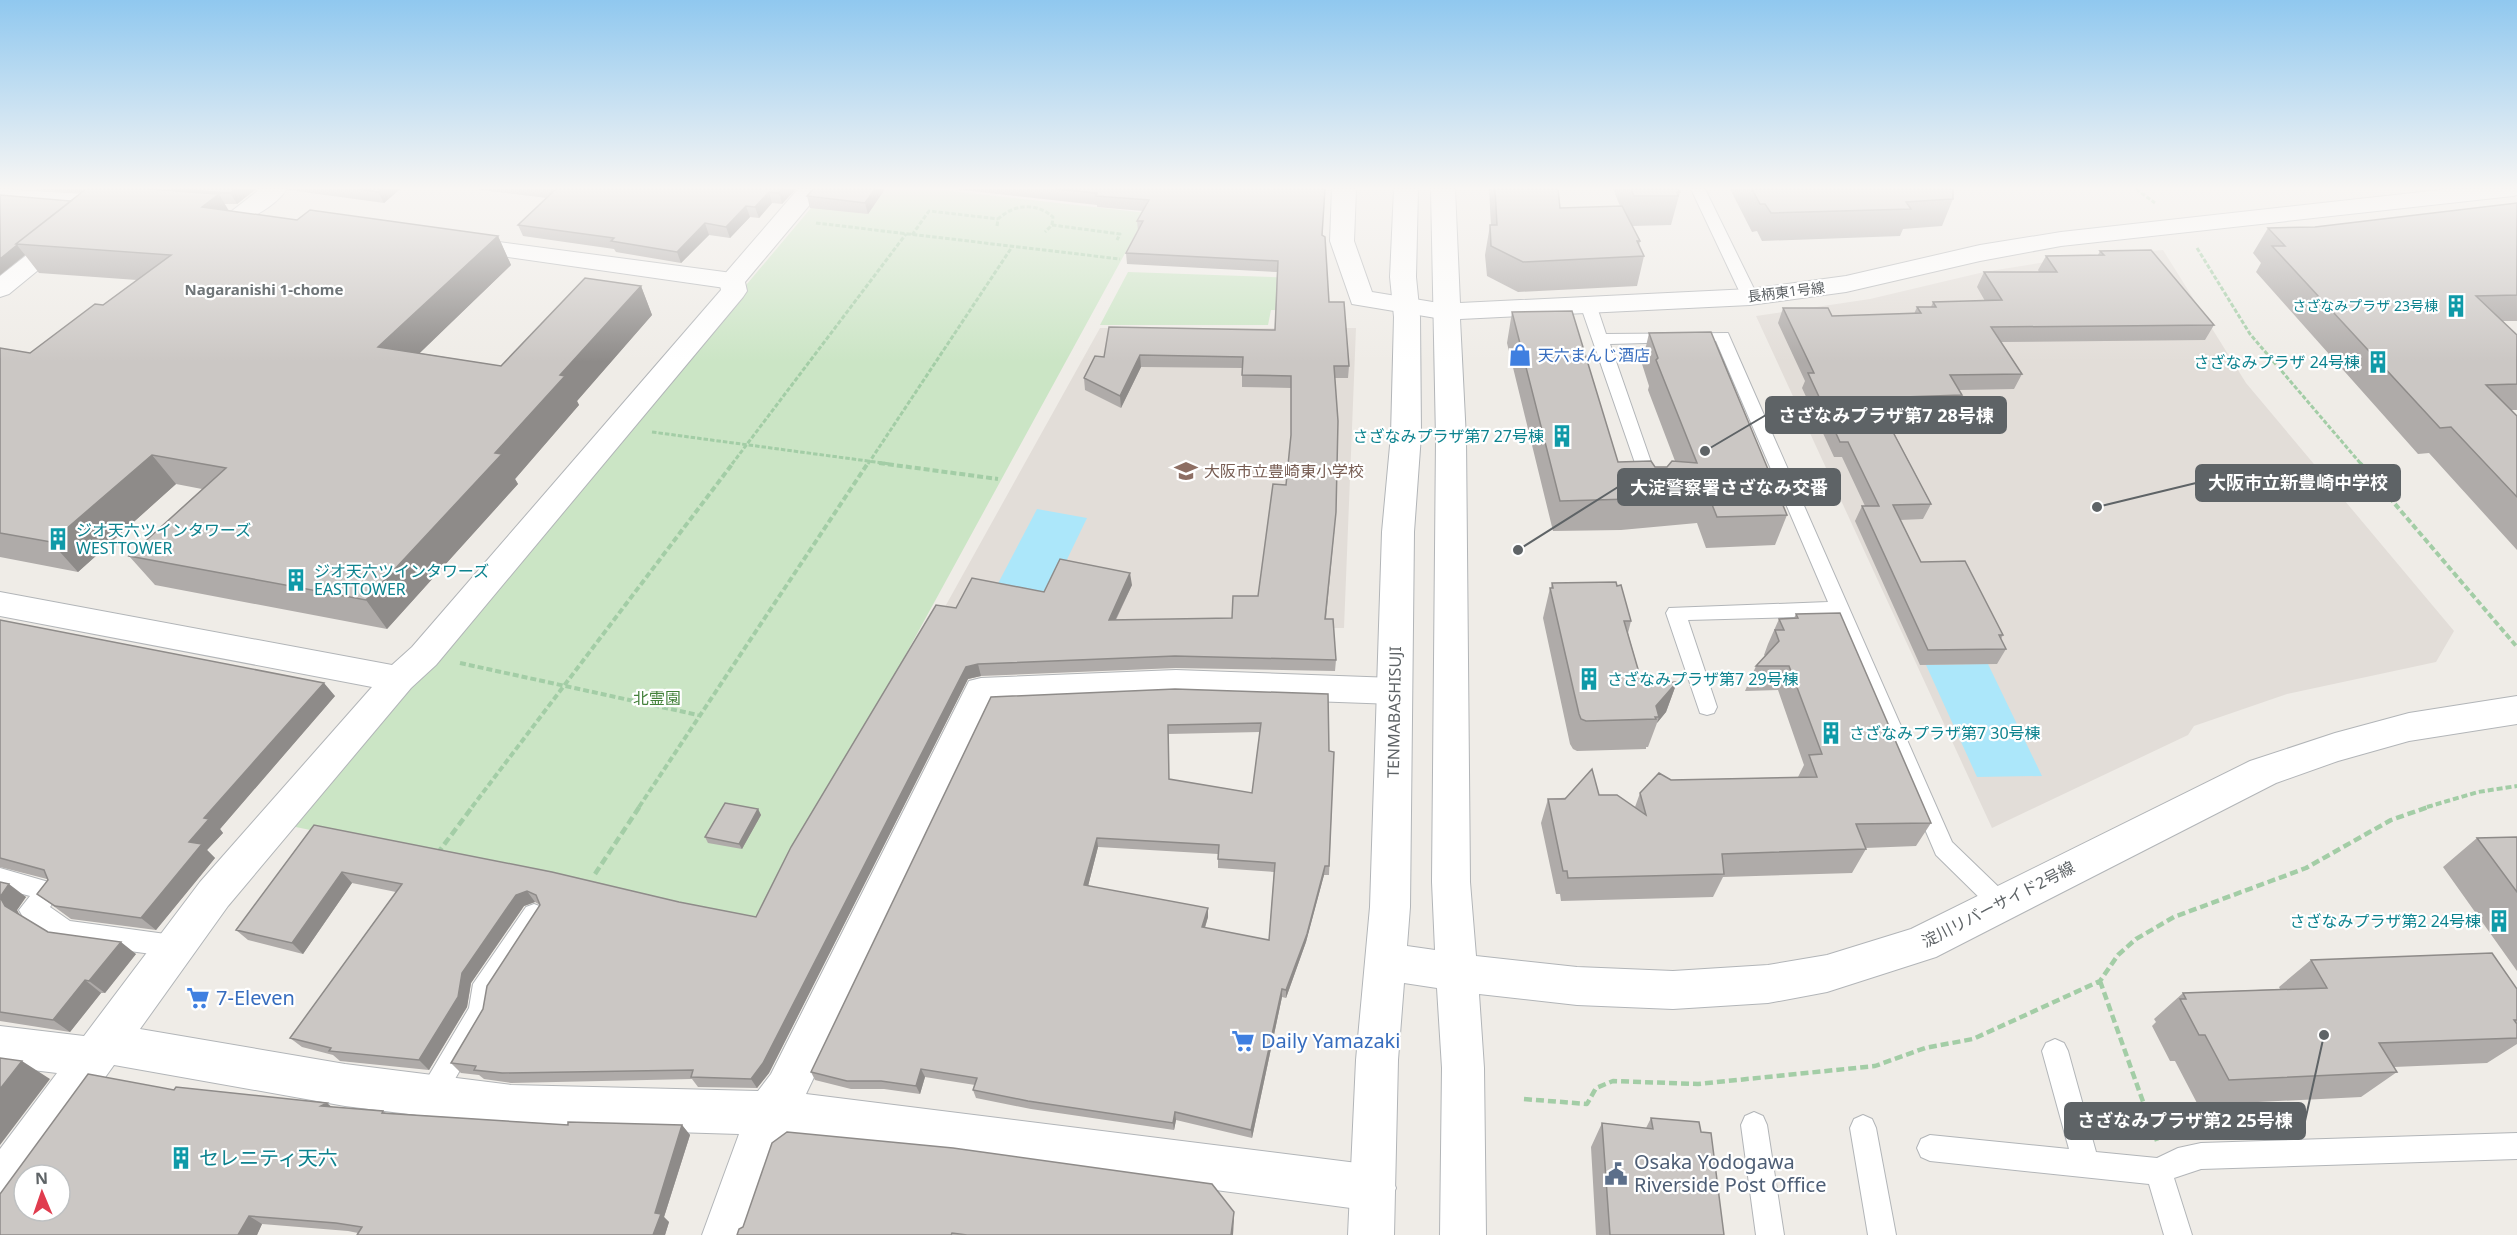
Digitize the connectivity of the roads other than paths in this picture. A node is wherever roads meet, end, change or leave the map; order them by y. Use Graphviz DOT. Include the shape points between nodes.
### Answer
graph roads {
  1 [pos="59,247"];
  2 [pos="480,247"];
  3 [pos="762,247"];
  4 [pos="1344,247"];
  5 [pos="1404,247"];
  6 [pos="1444,247"];
  7 [pos="1726,247"];
  8 [pos="2017,247"];
  9 [pos="732,281"];
  10 [pos="0,289"];
  11 [pos="1750,297"];
  12 [pos="1406,305"];
  13 [pos="1589,307"];
  14 [pos="1448,312"];
  15 [pos="1602,339"];
  16 [pos="1652,490"];
  17 [pos="0,604"];
  18 [pos="1841,609"];
  19 [pos="399,680"];
  20 [pos="1394,691"];
  21 [pos="1707,707"];
  22 [pos="2517,710"];
  23 [pos="0,878"];
  24 [pos="2000,903"];
  25 [pos="534,914"];
  26 [pos="173,946"];
  27 [pos="1387,962"];
  28 [pos="1457,972"];
  29 [pos="0,1046"];
  30 [pos="99,1051"];
  31 [pos="2055,1051"];
  32 [pos="430,1096"];
  33 [pos="768,1113"];
  34 [pos="1754,1125"];
  35 [pos="1863,1128"];
  36 [pos="2517,1146"];
  37 [pos="1930,1148"];
  38 [pos="2086,1164"];
  39 [pos="2159,1172"];
  40 [pos="0,1186"];
  41 [pos="1373,1188"];
  42 [pos="725,1235"];
  43 [pos="1371,1235"];
  44 [pos="1463,1235"];
  45 [pos="1770,1235"];
  46 [pos="1882,1235"];
  47 [pos="2178,1235"];
  1 -- 10 [label="street"];
  2 -- 9 [label="street"];
  3 -- 9 [label="street"];
  4 -- 12 [label="street, 長柄東1号線" via="1361,298"];
  5 -- 12 [label="street, TENMABASHISUJI"];
  6 -- 14 [label="street"];
  7 -- 11 [label="lane"];
  8 -- 11 [label="street, 長柄東1号線" via="1846,284"];
  9 -- 19 [label="street" via="734,291 424,656"];
  11 -- 13 [label="street, 長柄東1号線"];
  12 -- 14 [label="street, 長柄東1号線"];
  12 -- 20 [label="street, TENMABASHISUJI" via="1406,435 1398,532"];
  13 -- 14 [label="street, 長柄東1号線"];
  13 -- 15 [label="lane"];
  14 -- 28 [label="street" via="1451,882"];
  15 -- 16 [label="lane"];
  15 -- 18 [label="lane" via="1722,336"];
  17 -- 19 [label="street"];
  18 -- 21 [label="lane" via="1676,613"];
  18 -- 24 [label="lane" via="1944,848"];
  19 -- 26 [label="street"];
  20 -- 27 [label="street, TENMABASHISUJI"];
  20 -- 33 [label="street" via="1176,683 981,691 786,1089"];
  22 -- 24 [label="street, 淀川リバーサイド2号線" via="2409,727 2263,772"];
  23 -- 26 [label="lane" via="51,892 31,910 65,931"];
  24 -- 28 [label="street, 淀川リバーサイド2号線" via="1922,944 1869,962 1769,984 1666,992"];
  25 -- 32 [label="lane" via="482,992 481,1010"];
  26 -- 30 [label="street"];
  27 -- 28 [label="street, 淀川リバーサイド2号線"];
  27 -- 41 [label="street, TENMABASHISUJI" via="1377,1060"];
  28 -- 44 [label="street" via="1463,1068"];
  29 -- 30 [label="street"];
  30 -- 32 [label="street"];
  30 -- 40 [label="street"];
  31 -- 38 [label="lane"];
  32 -- 33 [label="street" via="511,1106"];
  33 -- 41 [label="street" via="847,1119"];
  33 -- 42 [label="street"];
  34 -- 45 [label="lane"];
  35 -- 46 [label="lane"];
  36 -- 39 [label="lane" via="2201,1156 2178,1161"];
  37 -- 38 [label="lane"];
  38 -- 39 [label="lane"];
  39 -- 47 [label="lane"];
  41 -- 43 [label="street, TENMABASHISUJI"];
}
